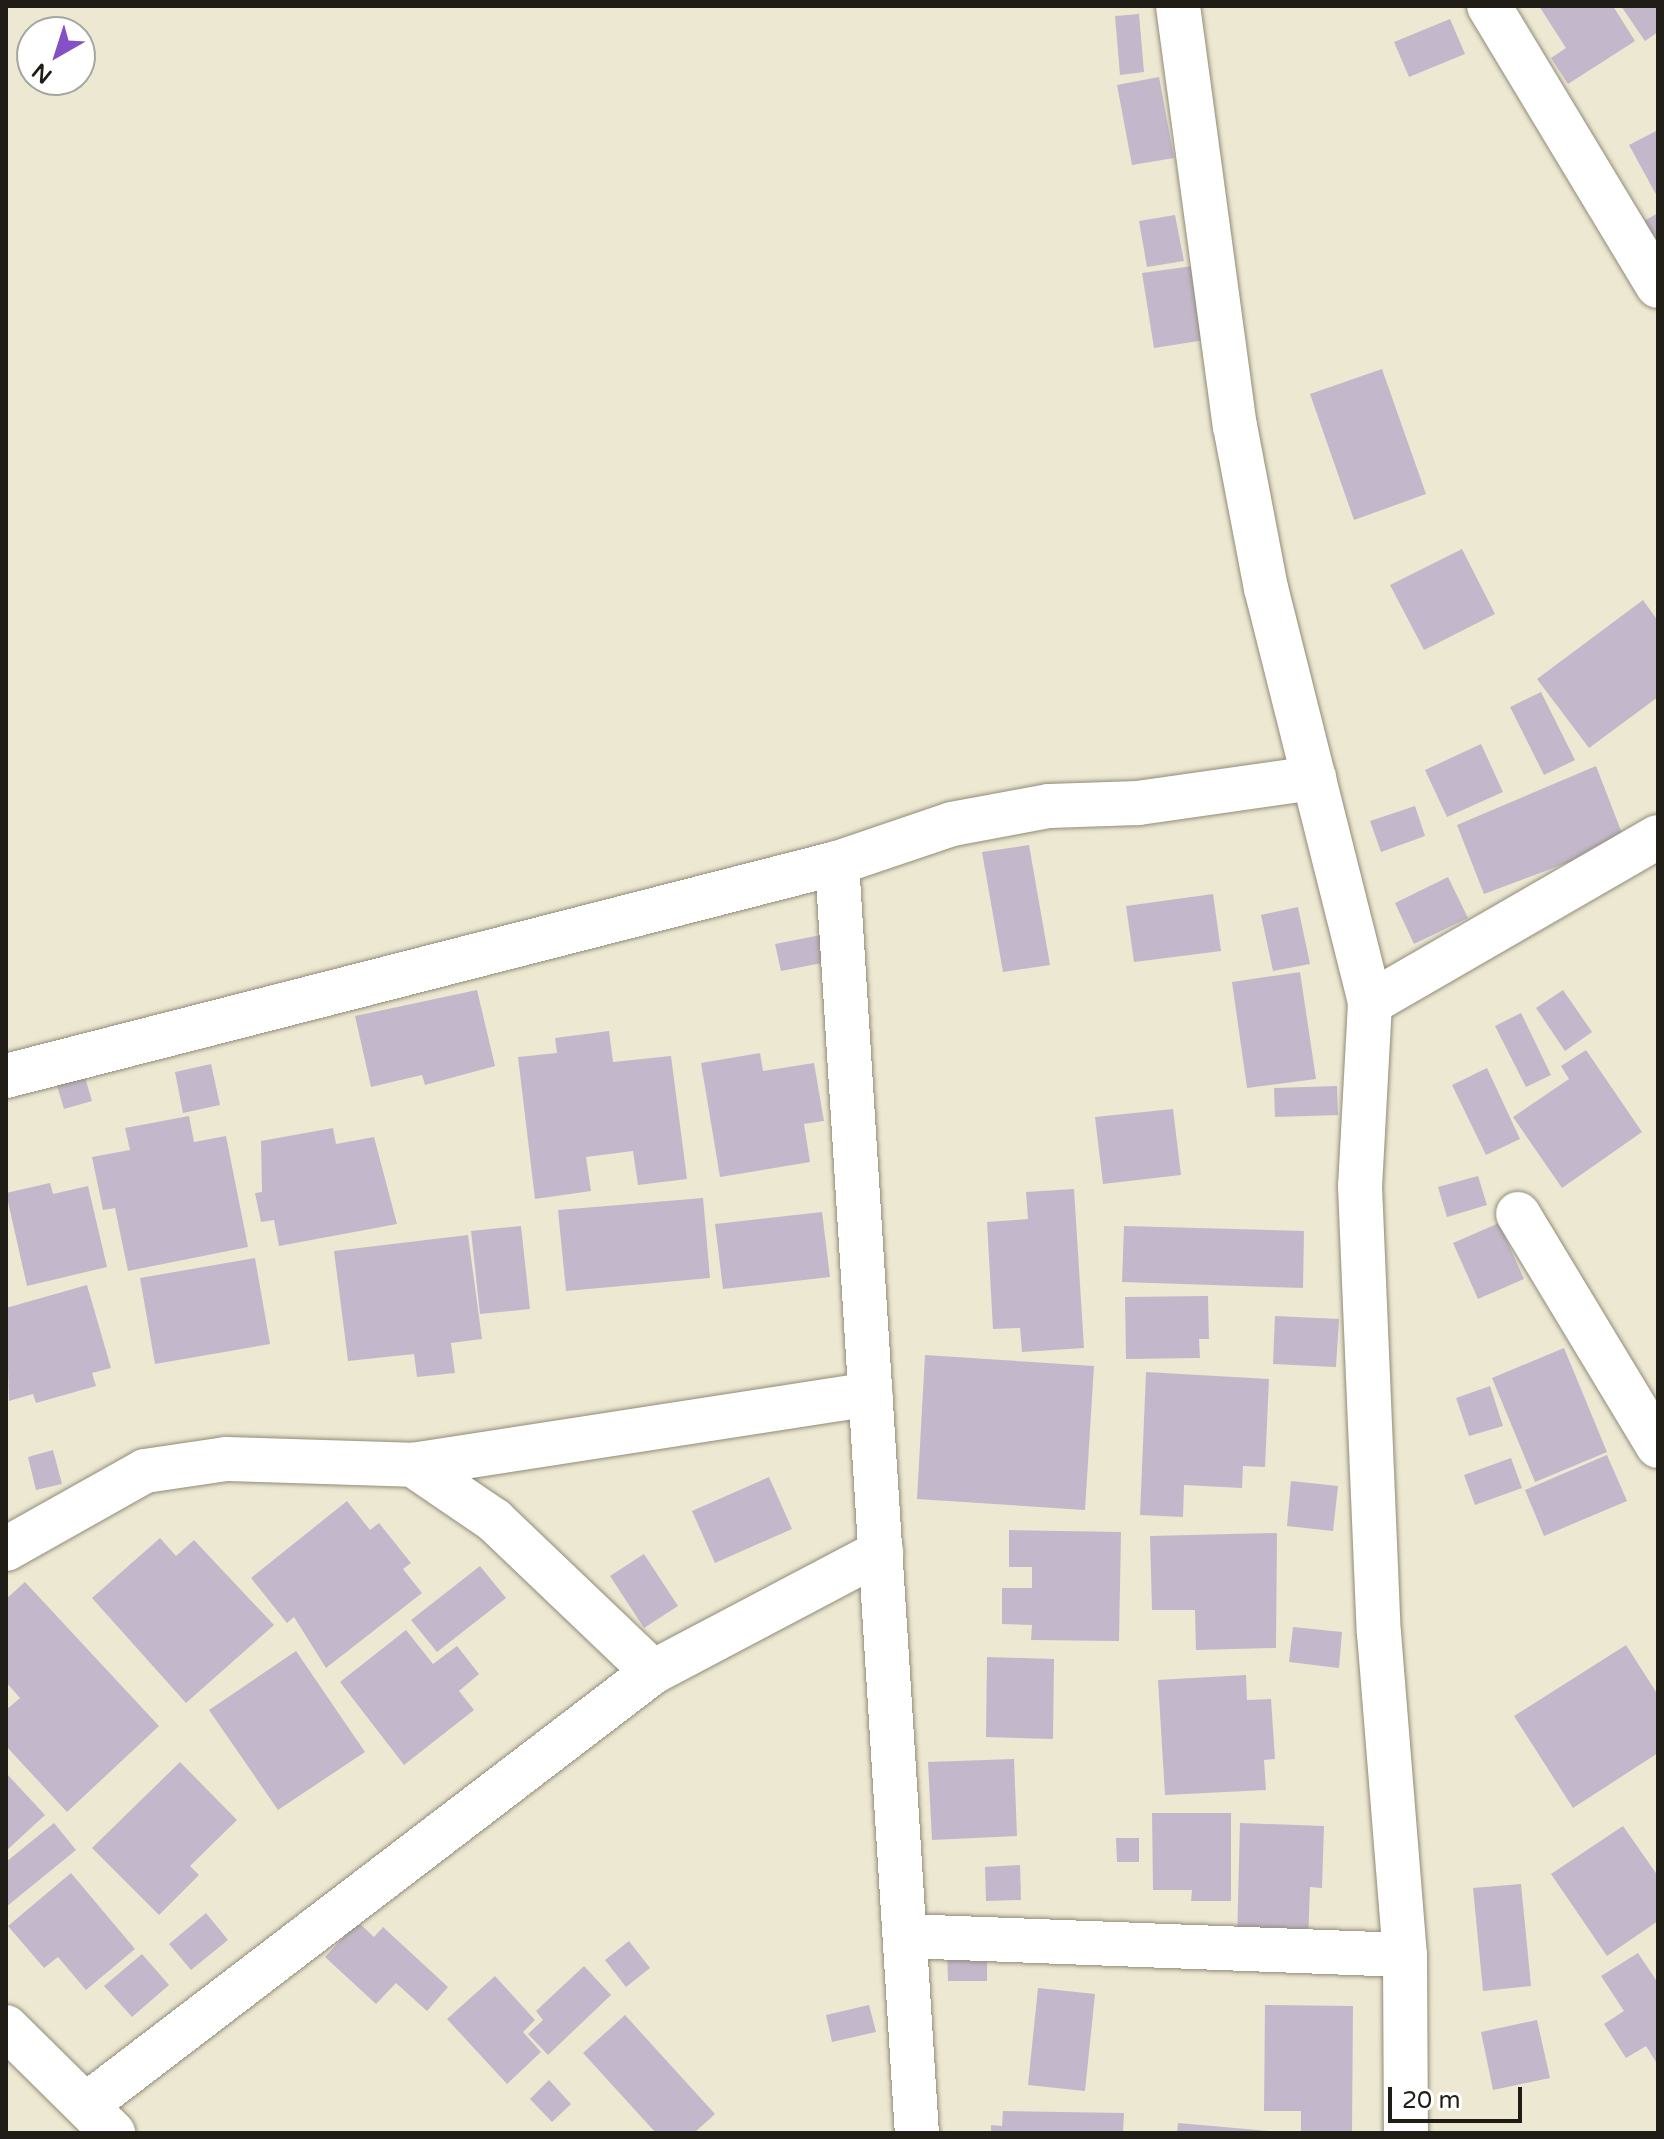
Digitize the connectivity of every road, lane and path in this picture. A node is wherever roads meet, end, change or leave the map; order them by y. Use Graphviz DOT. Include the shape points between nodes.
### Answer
graph roads {
  1 [pos="1178,6"];
  2 [pos="1489,6"];
  3 [pos="1658,286"];
  4 [pos="1314,778"];
  5 [pos="1658,837"];
  6 [pos="837,863"];
  7 [pos="1370,1003"];
  8 [pos="6,1076"];
  9 [pos="1518,1214"];
  10 [pos="871,1394"];
  11 [pos="1658,1446"];
  12 [pos="413,1465"];
  13 [pos="6,1549"];
  14 [pos="881,1552"];
  15 [pos="653,1672"];
  16 [pos="905,1936"];
  17 [pos="1405,1955"];
  18 [pos="6,2027"];
  19 [pos="100,2119"];
  20 [pos="909,2127"];
  21 [pos="1406,2133"];
  1 -- 4 [label="street" via="1235,426"];
  2 -- 3 [label="street"];
  4 -- 6 [label="street" via="1138,803 1049,806 952,824"];
  4 -- 7 [label="street"];
  5 -- 7 [label="street"];
  6 -- 8 [label="street"];
  6 -- 10 [label="street"];
  7 -- 17 [label="street" via="1360,1186 1379,1633"];
  9 -- 11 [label="street"];
  10 -- 12 [label="street"];
  10 -- 14 [label="street"];
  12 -- 13 [label="street" via="226,1459 145,1471"];
  12 -- 15 [label="street" via="494,1520"];
  14 -- 15 [label="street"];
  14 -- 16 [label="street"];
  15 -- 19 [label="street"];
  16 -- 17 [label="street"];
  16 -- 20 [label="street"];
  17 -- 21 [label="street"];
  18 -- 19 [label="street"];
}
